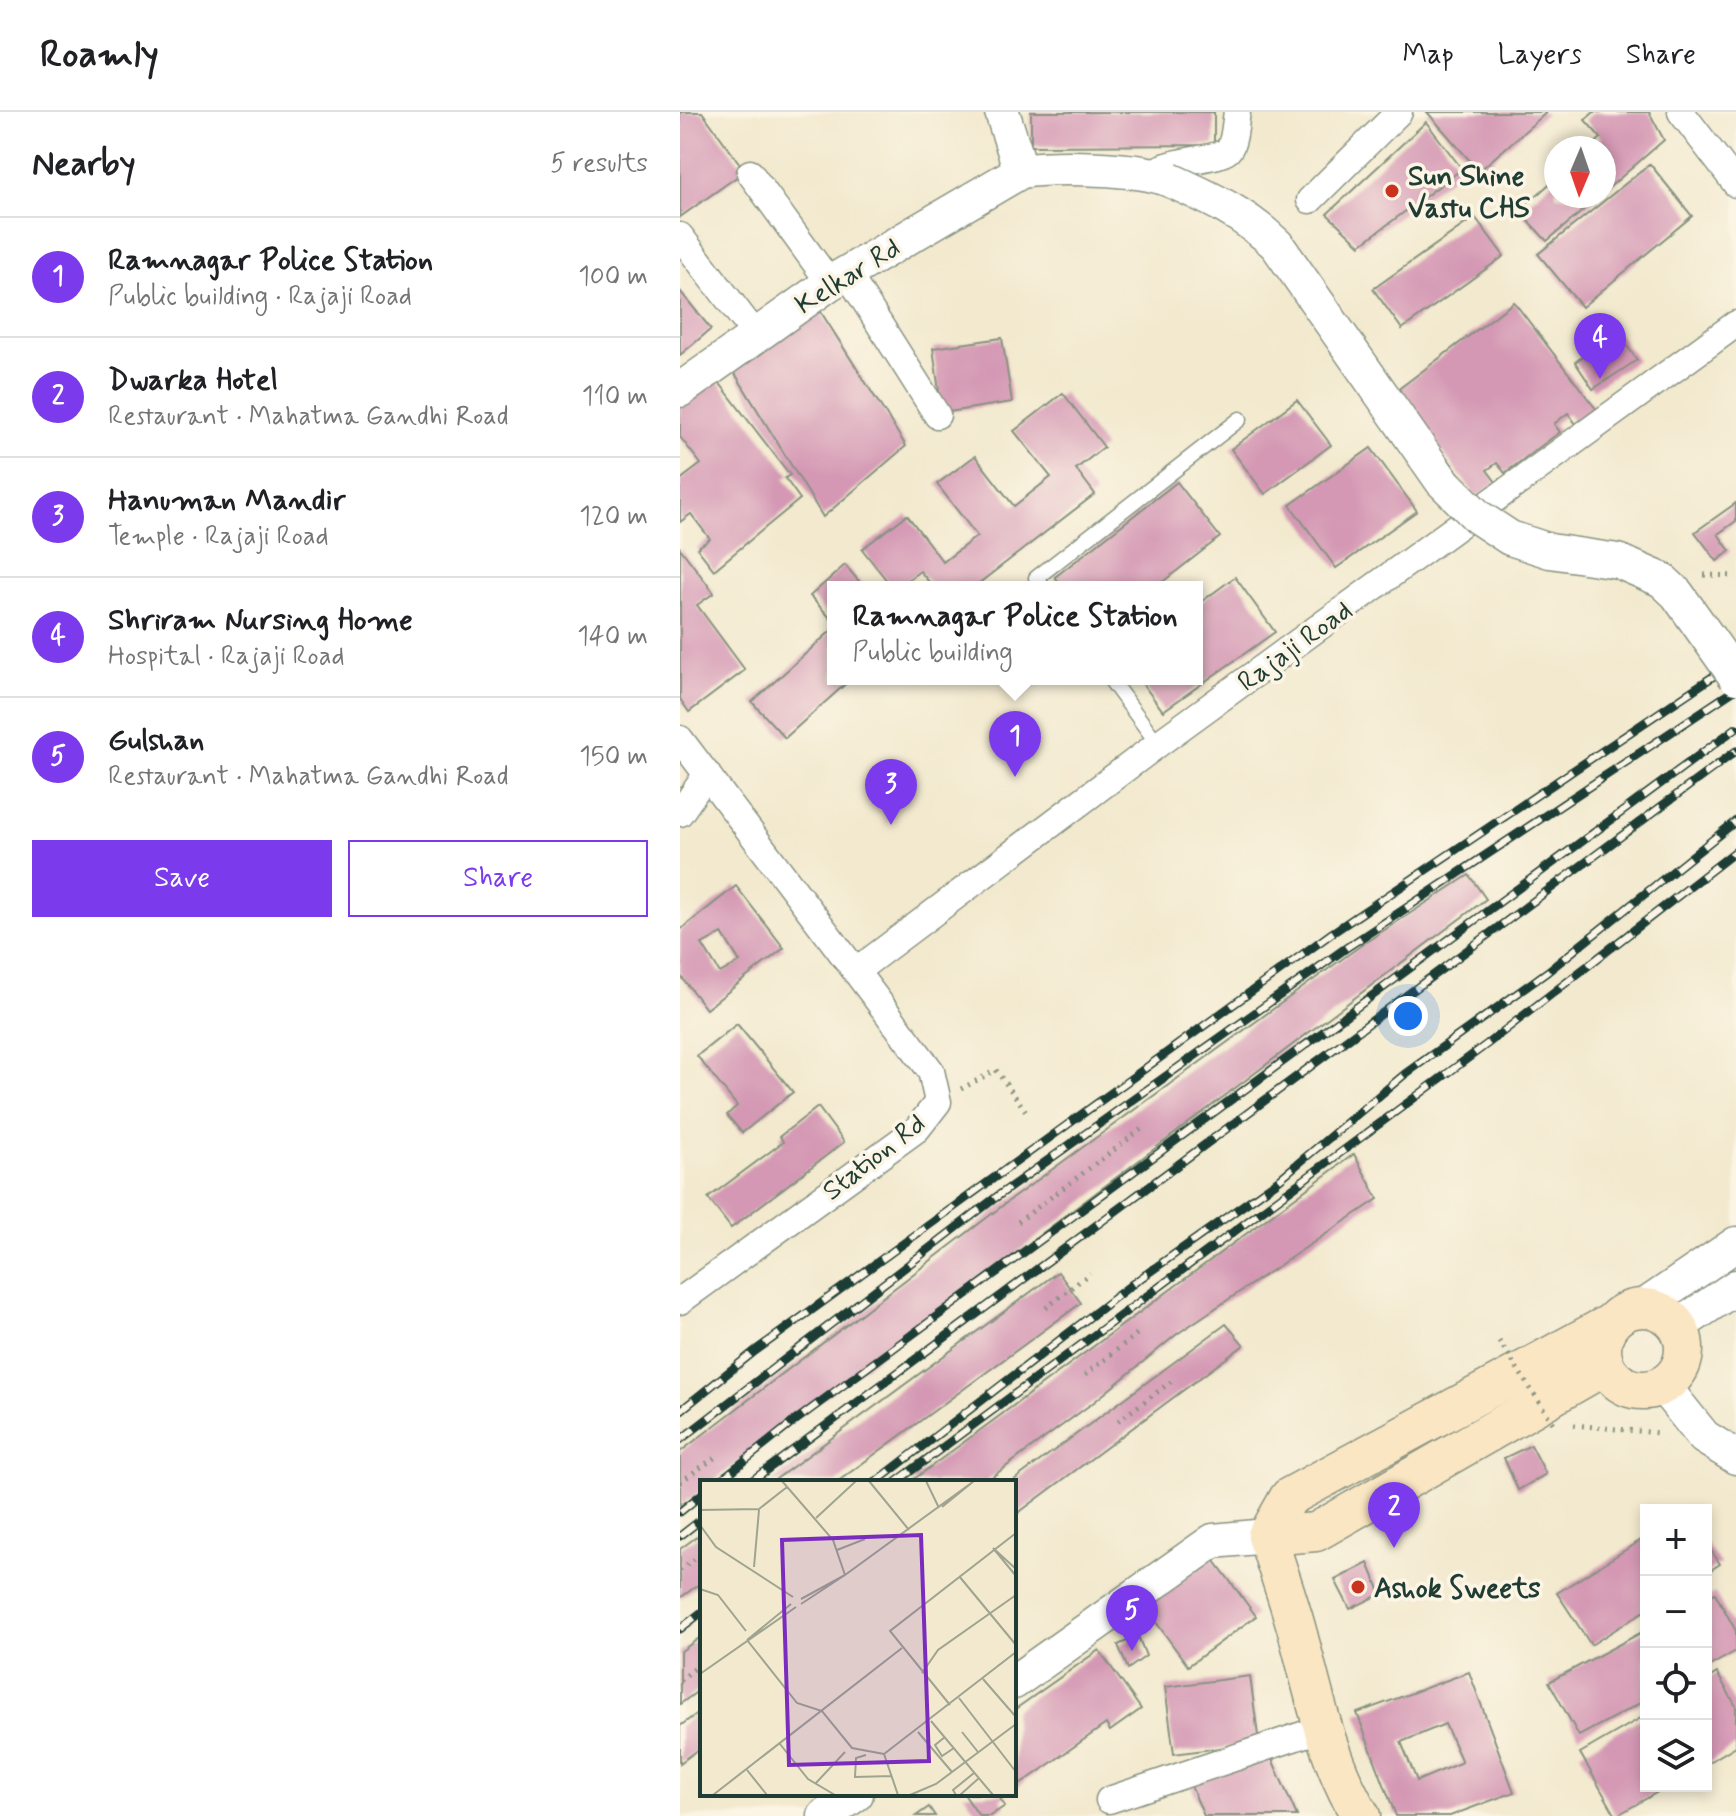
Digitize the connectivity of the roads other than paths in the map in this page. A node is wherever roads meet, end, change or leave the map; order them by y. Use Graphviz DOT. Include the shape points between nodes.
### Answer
graph roads {
  1 [pos="1002,112"];
  2 [pos="1237,112"];
  3 [pos="1399,112"];
  4 [pos="1681,112"];
  5 [pos="1021,171"];
  6 [pos="750,173"];
  7 [pos="1161,176"];
  8 [pos="1736,184"];
  9 [pos="1310,200"];
  10 [pos="680,236"];
  11 [pos="838,278"];
  12 [pos="1736,324"];
  13 [pos="755,334"];
  14 [pos="680,390"];
  15 [pos="937,415"];
  16 [pos="1240,419"];
  17 [pos="1038,581"];
  18 [pos="1736,677"];
  19 [pos="1114,685"];
  20 [pos="680,739"];
  21 [pos="1158,744"];
  22 [pos="707,774"];
  23 [pos="680,813"];
  24 [pos="856,971"];
  25 [pos="1736,1244"];
  26 [pos="1736,1287"];
  27 [pos="680,1301"];
  28 [pos="1642,1308"];
  29 [pos="1609,1324"];
  30 [pos="1678,1326"];
  31 [pos="1605,1366"];
  32 [pos="1663,1386"];
  33 [pos="1736,1457"];
  34 [pos="1267,1536"];
  35 [pos="1016,1681"];
  36 [pos="1323,1728"];
  37 [pos="853,1796"];
  38 [pos="1109,1800"];
  39 [pos="825,1816"];
  40 [pos="1361,1816"];
  1 -- 5 [label="street"];
  2 -- 7 [label="street" via="1230,147 1223,155 1166,163"];
  3 -- 9 [label="street"];
  4 -- 8 [label="street"];
  5 -- 7 [label="street"];
  5 -- 11 [label="street, Kelkar Rd"];
  6 -- 11 [label="street"];
  7 -- 18 [label="street, bridge" via="1218,201 1277,245 1442,481 1478,517 1510,538 1550,551 1618,561 1662,580"];
  10 -- 13 [label="street"];
  11 -- 13 [label="street, Kelkar Rd"];
  11 -- 15 [label="street" via="915,360"];
  12 -- 21 [label="street, Rajaji Road"];
  13 -- 14 [label="street, Kelkar Rd"];
  16 -- 17 [label="lane"];
  19 -- 21 [label="lane"];
  20 -- 22 [label="street"];
  21 -- 24 [label="street, Rajaji Road"];
  22 -- 23 [label="street"];
  22 -- 24 [label="street"];
  24 -- 27 [label="street, Station Rd" via="931,1071 938,1102 917,1129"];
  25 -- 28 [label="street"];
  26 -- 30 [label="street"];
  28 -- 29 [label="main road"];
  28 -- 30 [label="main road" via="1657,1310"];
  29 -- 31 [label="main road" via="1603,1339"];
  29 -- 34 [label="main road" via="1289,1497"];
  30 -- 32 [label="main road" via="1685,1353 1674,1377"];
  31 -- 32 [label="main road" via="1636,1390"];
  31 -- 34 [label="main road" via="1316,1532"];
  32 -- 33 [label="street" via="1704,1437"];
  34 -- 35 [label="street" via="1213,1541"];
  34 -- 36 [label="main road"];
  36 -- 38 [label="street"];
  36 -- 40 [label="main road"];
  37 -- 39 [label="street"];
}
